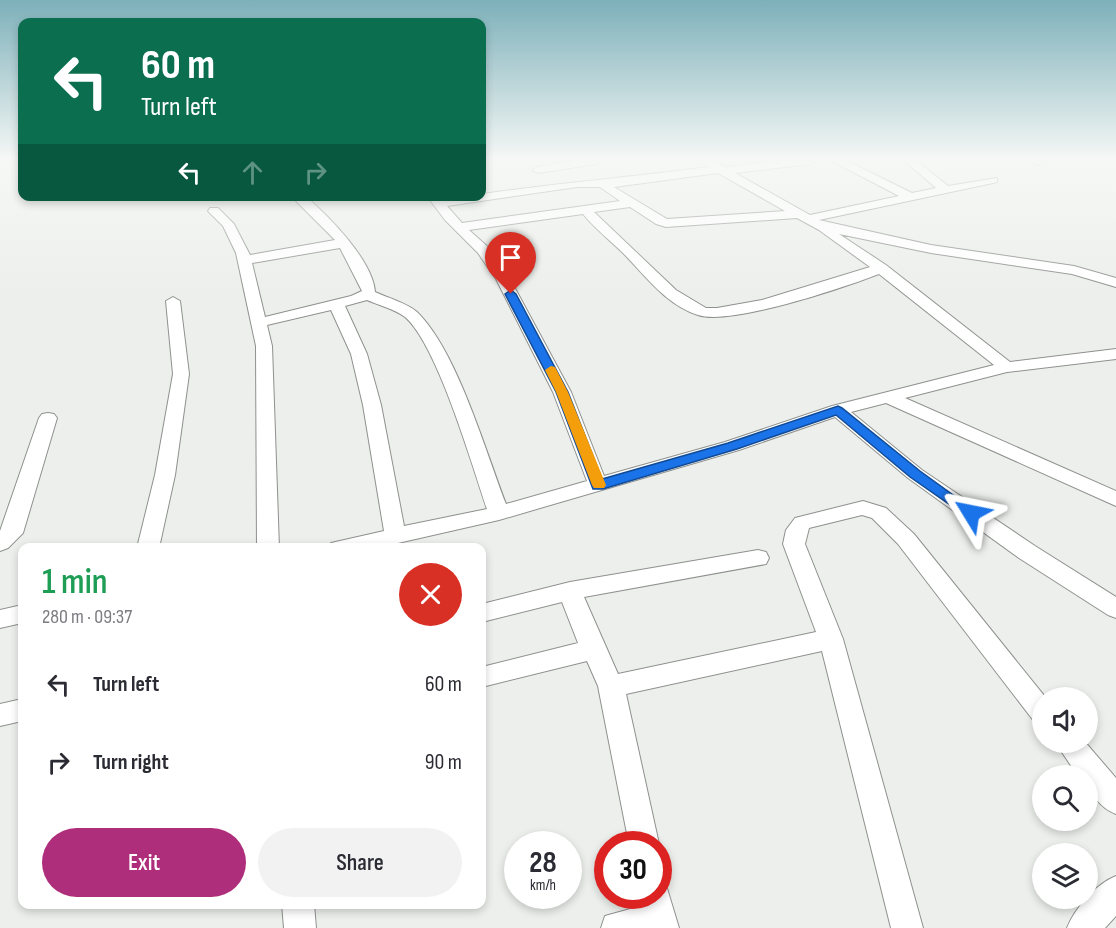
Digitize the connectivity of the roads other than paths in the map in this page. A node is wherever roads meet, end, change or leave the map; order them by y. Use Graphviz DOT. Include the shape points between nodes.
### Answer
graph roads {
  1 [pos="308,204"];
  2 [pos="440,204"];
  3 [pos="625,204"];
  4 [pos="634,204"];
  5 [pos="782,204"];
  6 [pos="874,204"];
  7 [pos="214,211"];
  8 [pos="587,211"];
  9 [pos="809,220"];
  10 [pos="461,227"];
  11 [pos="344,243"];
  12 [pos="244,260"];
  13 [pos="880,268"];
  14 [pos="1116,283"];
  15 [pos="367,294"];
  16 [pos="173,301"];
  17 [pos="336,304"];
  18 [pos="258,323"];
  19 [pos="1116,354"];
  20 [pos="1007,367"];
  21 [pos="888,397"];
  22 [pos="838,410"];
  23 [pos="48,418"];
  24 [pos="598,485"];
  25 [pos="1116,498"];
  26 [pos="499,513"];
  27 [pos="395,535"];
  28 [pos="0,543"];
  29 [pos="149,543"];
  30 [pos="268,543"];
  31 [pos="361,543"];
  32 [pos="758,558"];
  33 [pos="570,591"];
  34 [pos="1116,609"];
  35 [pos="486,612"];
  36 [pos="18,615"];
  37 [pos="0,619"];
  38 [pos="831,639"];
  39 [pos="593,649"];
  40 [pos="486,676"];
  41 [pos="611,686"];
  42 [pos="1032,699"];
  43 [pos="18,711"];
  44 [pos="0,715"];
  45 [pos="1077,753"];
  46 [pos="1116,800"];
  47 [pos="641,831"];
  48 [pos="1116,892"];
  49 [pos="298,909"];
  50 [pos="659,913"];
  51 [pos="300,928"];
  52 [pos="617,928"];
  53 [pos="907,928"];
  54 [pos="1083,928"];
  1 -- 11 [label="street"];
  2 -- 10 [label="street"];
  3 -- 8 [label="street"];
  4 -- 9 [label="street" via="666,223"];
  5 -- 9 [label="street"];
  6 -- 9 [label="street"];
  7 -- 12 [label="street" via="228,224"];
  8 -- 10 [label="street"];
  8 -- 13 [label="street" via="670,293 705,313 742,309"];
  9 -- 13 [label="street"];
  9 -- 14 [label="street" via="931,249 1074,270"];
  10 -- 24 [label="street" via="503,279 562,392"];
  11 -- 12 [label="street"];
  11 -- 15 [label="street" via="362,272"];
  12 -- 18 [label="street"];
  13 -- 20 [label="street"];
  15 -- 17 [label="street"];
  15 -- 26 [label="street" via="410,314 431,340"];
  16 -- 29 [label="street" via="181,374"];
  17 -- 18 [label="street"];
  17 -- 27 [label="street" via="359,354"];
  18 -- 30 [label="street" via="264,346"];
  19 -- 20 [label="street"];
  20 -- 21 [label="street"];
  21 -- 22 [label="street"];
  21 -- 25 [label="street"];
  22 -- 24 [label="street"];
  22 -- 34 [label="street" via="915,474"];
  23 -- 28 [label="street" via="12,533"];
  24 -- 26 [label="street"];
  26 -- 27 [label="street"];
  27 -- 31 [label="street"];
  32 -- 33 [label="street"];
  33 -- 35 [label="street"];
  33 -- 39 [label="street"];
  36 -- 37 [label="street"];
  38 -- 41 [label="street"];
  38 -- 42 [label="street" via="794,544 797,530 802,523 830,515 872,509 906,538"];
  38 -- 53 [label="street"];
  39 -- 40 [label="street"];
  39 -- 41 [label="street"];
  41 -- 47 [label="street"];
  43 -- 44 [label="street"];
  45 -- 46 [label="street"];
  48 -- 54 [label="street"];
  49 -- 51 [label="street"];
  50 -- 52 [label="street"];
}
